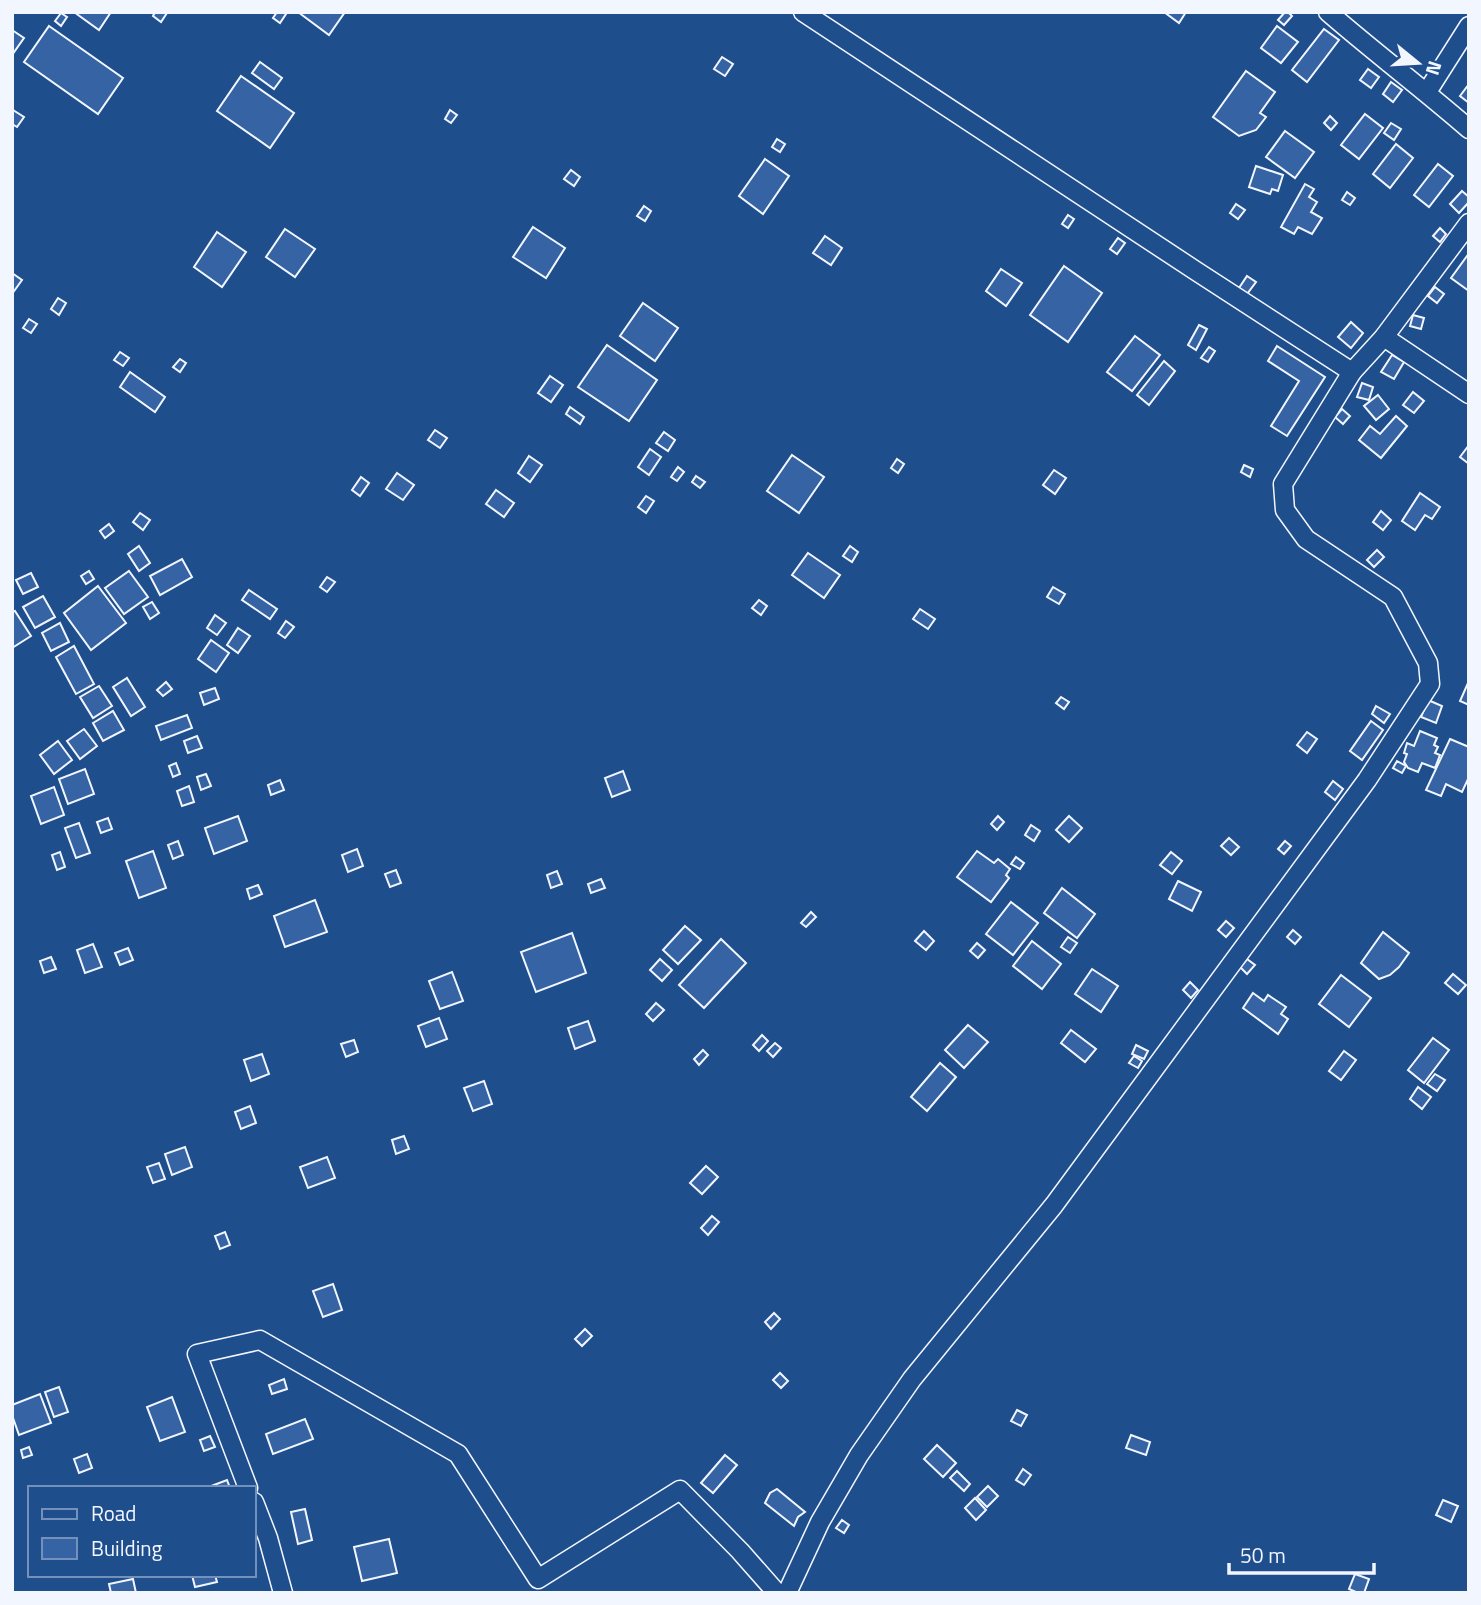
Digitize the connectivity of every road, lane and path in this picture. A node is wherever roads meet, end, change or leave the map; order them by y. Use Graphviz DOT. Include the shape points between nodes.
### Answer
graph roads {
  1 [pos="803,12"];
  2 [pos="1328,12"];
  3 [pos="1469,26"];
  4 [pos="1427,92"];
  5 [pos="1469,129"];
  6 [pos="1469,223"];
  7 [pos="1384,337"];
  8 [pos="1352,372"];
  9 [pos="1469,394"];
  10 [pos="247,1486"];
  11 [pos="256,1507"];
  12 [pos="283,1593"];
  13 [pos="777,1593"];
  14 [pos="787,1593"];
  1 -- 8 [label="street"];
  2 -- 4 [label="street"];
  3 -- 4 [label="street"];
  4 -- 5 [label="street"];
  6 -- 7 [label="street"];
  7 -- 8 [label="street"];
  7 -- 9 [label="street"];
  8 -- 14 [label="street" via="1283,484 1285,510 1306,539 1393,597 1428,663 1430,684 1367,780 1054,1205 905,1390 820,1522"];
  10 -- 13 [label="street" via="197,1354 260,1340 458,1454 538,1579 680,1490"];
  11 -- 12 [label="street"];
}
